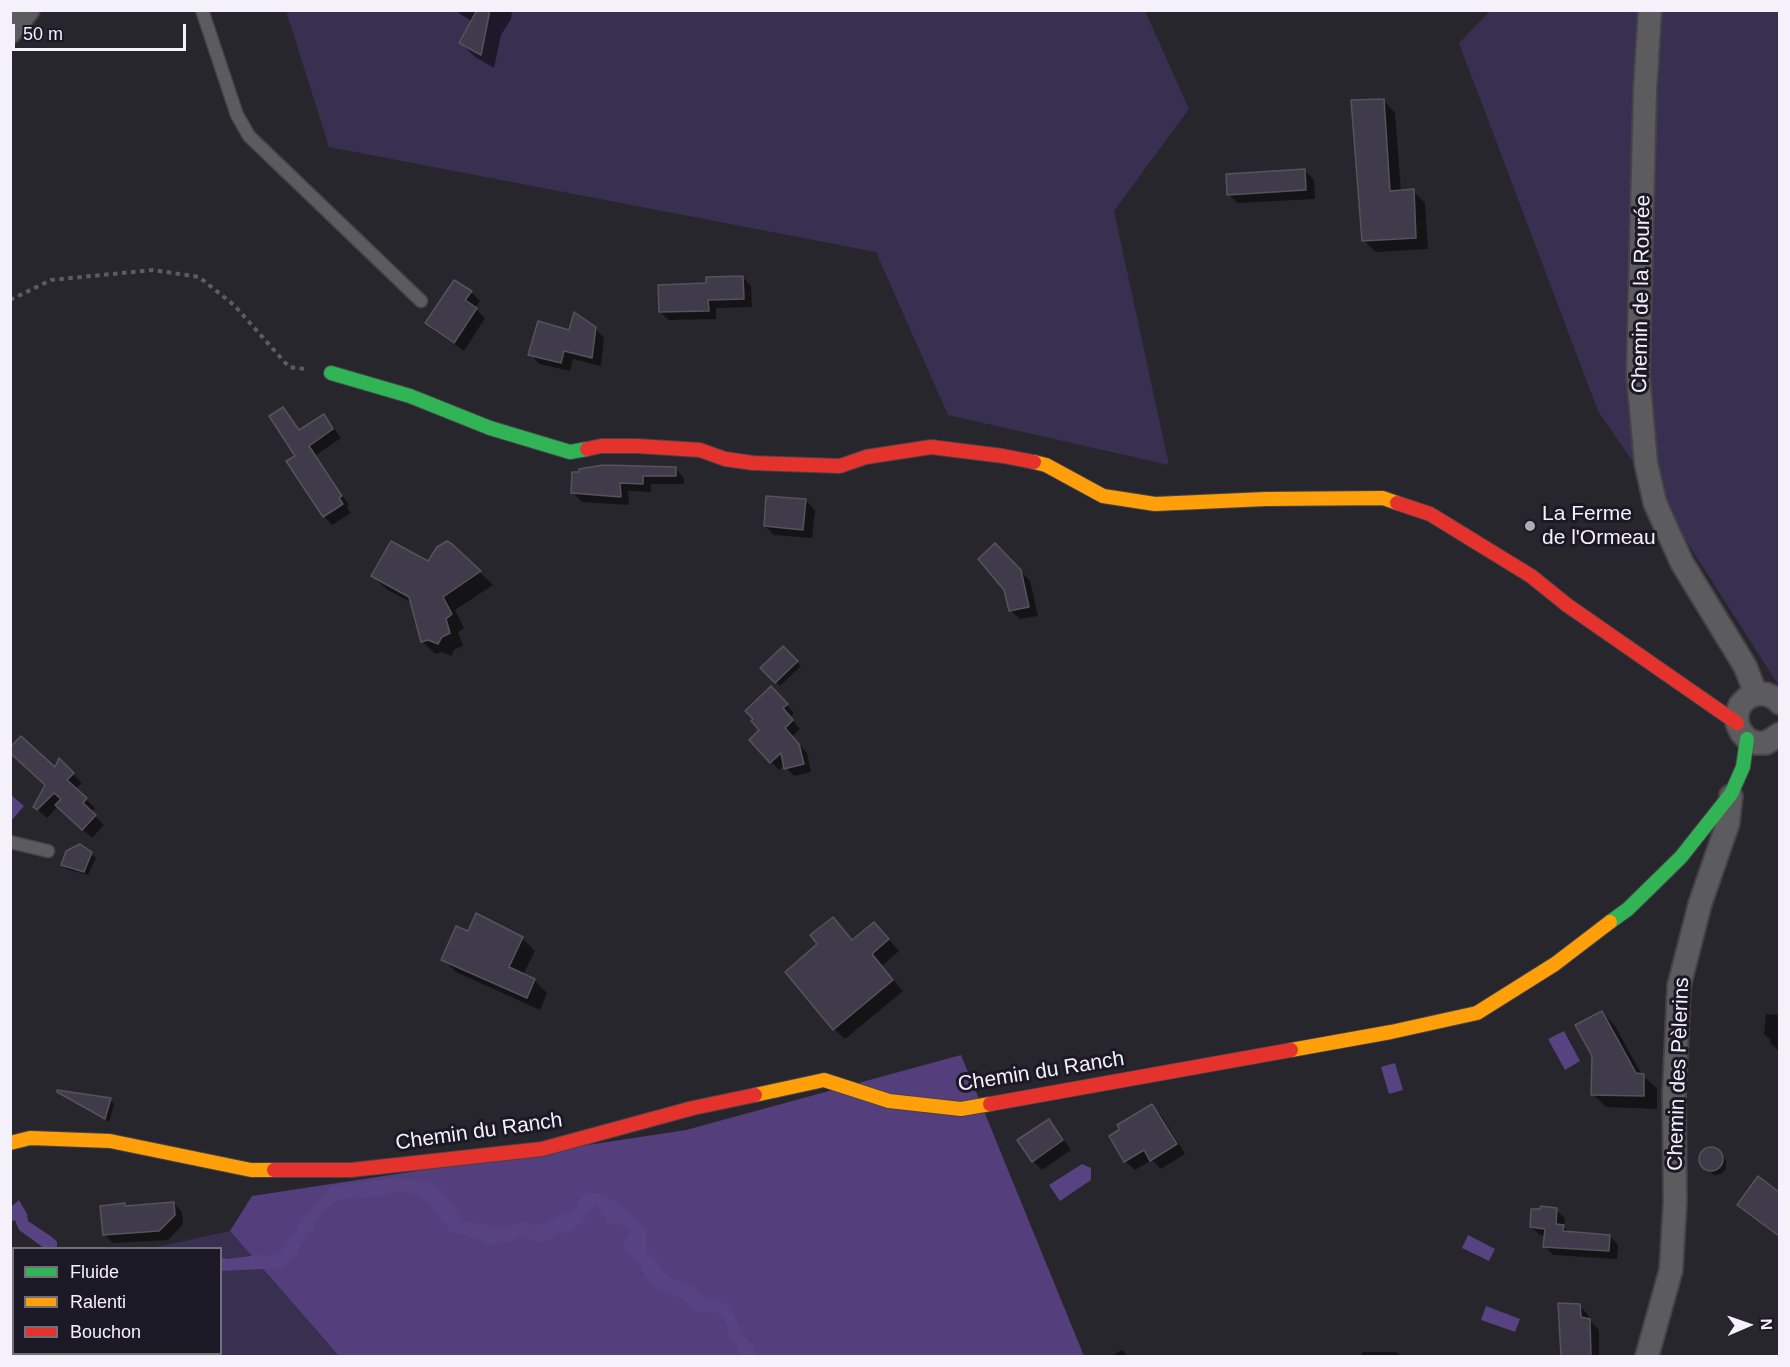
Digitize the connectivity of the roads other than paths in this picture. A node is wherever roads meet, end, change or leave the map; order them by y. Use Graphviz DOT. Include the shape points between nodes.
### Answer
graph roads {
  1 [pos="28,10"];
  2 [pos="202,10"];
  3 [pos="1650,10"];
  4 [pos="10,32"];
  5 [pos="421,301"];
  6 [pos="331,373"];
  7 [pos="1756,694"];
  8 [pos="1779,703"];
  9 [pos="1742,731"];
  10 [pos="1779,734"];
  11 [pos="1731,794"];
  12 [pos="10,842"];
  13 [pos="48,851"];
  14 [pos="10,1143"];
  15 [pos="1647,1356"];
  1 -- 4 [label="street"];
  2 -- 5 [label="lane" via="237,115 249,136"];
  3 -- 7 [label="street, Chemin de la Rourée" via="1638,375 1646,463 1655,504 1682,563 1745,666"];
  6 -- 9 [label="street" via="570,452 601,446 637,446 700,450 753,463 840,466 866,457 931,447 1046,465 1103,496 1155,504 1383,498 1430,514 1531,576"];
  7 -- 8 [label="street" via="1766,694"];
  7 -- 9 [label="street" via="1740,705 1737,714"];
  9 -- 10 [label="street" via="1756,743 1766,743"];
  9 -- 11 [label="street, Chemin du Ranch" via="1743,767"];
  11 -- 14 [label="street, Chemin du Ranch" via="1681,857 1628,909 1555,964 1477,1013 1391,1032 961,1109 889,1101 824,1080 693,1108 543,1149 351,1170 251,1170 110,1141 30,1138"];
  11 -- 15 [label="street, Chemin des Pèlerins" via="1728,823 1700,903 1679,986 1671,1269"];
  12 -- 13 [label="lane"];
}
